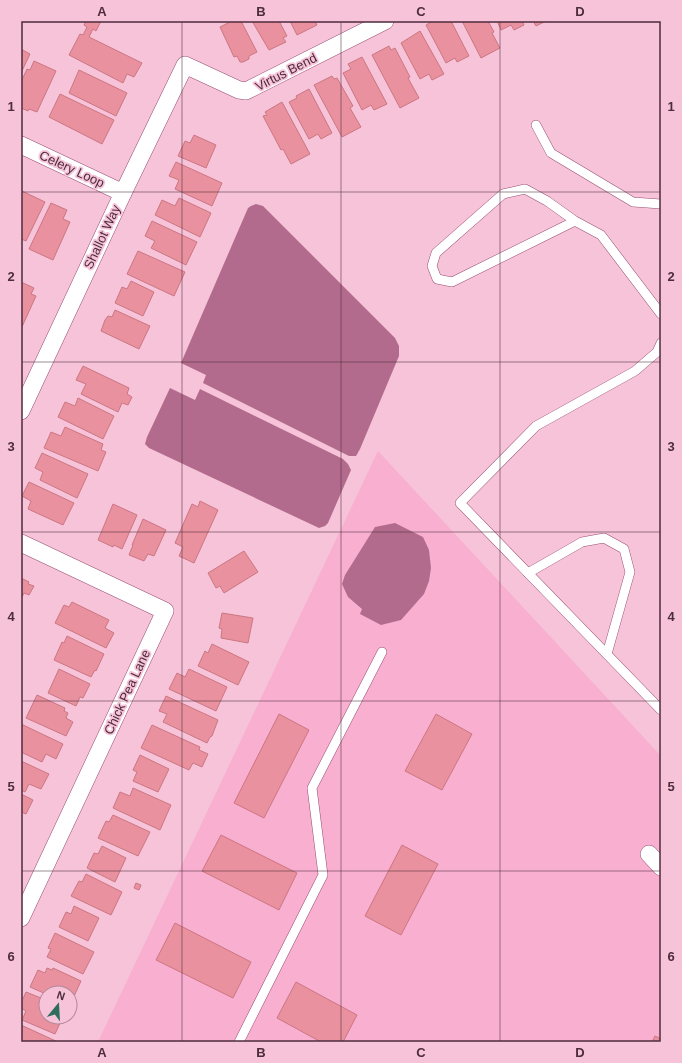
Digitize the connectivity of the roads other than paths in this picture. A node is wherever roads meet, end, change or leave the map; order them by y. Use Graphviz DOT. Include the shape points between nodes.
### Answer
graph roads {
  1 [pos="385,21"];
  2 [pos="185,64"];
  3 [pos="536,125"];
  4 [pos="21,145"];
  5 [pos="123,193"];
  6 [pos="661,204"];
  7 [pos="575,221"];
  8 [pos="661,314"];
  9 [pos="661,343"];
  10 [pos="26,387"];
  11 [pos="21,411"];
  12 [pos="21,543"];
  13 [pos="528,573"];
  14 [pos="382,652"];
  15 [pos="607,654"];
  16 [pos="661,710"];
  17 [pos="649,854"];
  18 [pos="661,867"];
  19 [pos="21,918"];
  20 [pos="239,1042"];
  1 -- 2 [label="street, Virtus Bend" via="246,92"];
  2 -- 5 [label="street, Shallot Way"];
  3 -- 6 [label="lane" via="550,153 633,202"];
  4 -- 5 [label="street, Celery Loop"];
  5 -- 10 [label="street, Shallot Way"];
  7 -- 7 [label="lane" via="525,189 503,194 436,253 432,266 437,279 452,282"];
  7 -- 8 [label="lane" via="601,235"];
  9 -- 13 [label="lane" via="657,352 635,371 536,426 460,503"];
  10 -- 11 [label="street, Shallot Way"];
  12 -- 19 [label="street, Chick Pea Lane" via="165,611"];
  13 -- 15 [label="lane"];
  13 -- 15 [label="lane" via="582,542 604,538 624,549 630,572"];
  14 -- 20 [label="lane" via="312,788 323,875"];
  15 -- 16 [label="lane"];
  17 -- 18 [label="street"];
}
